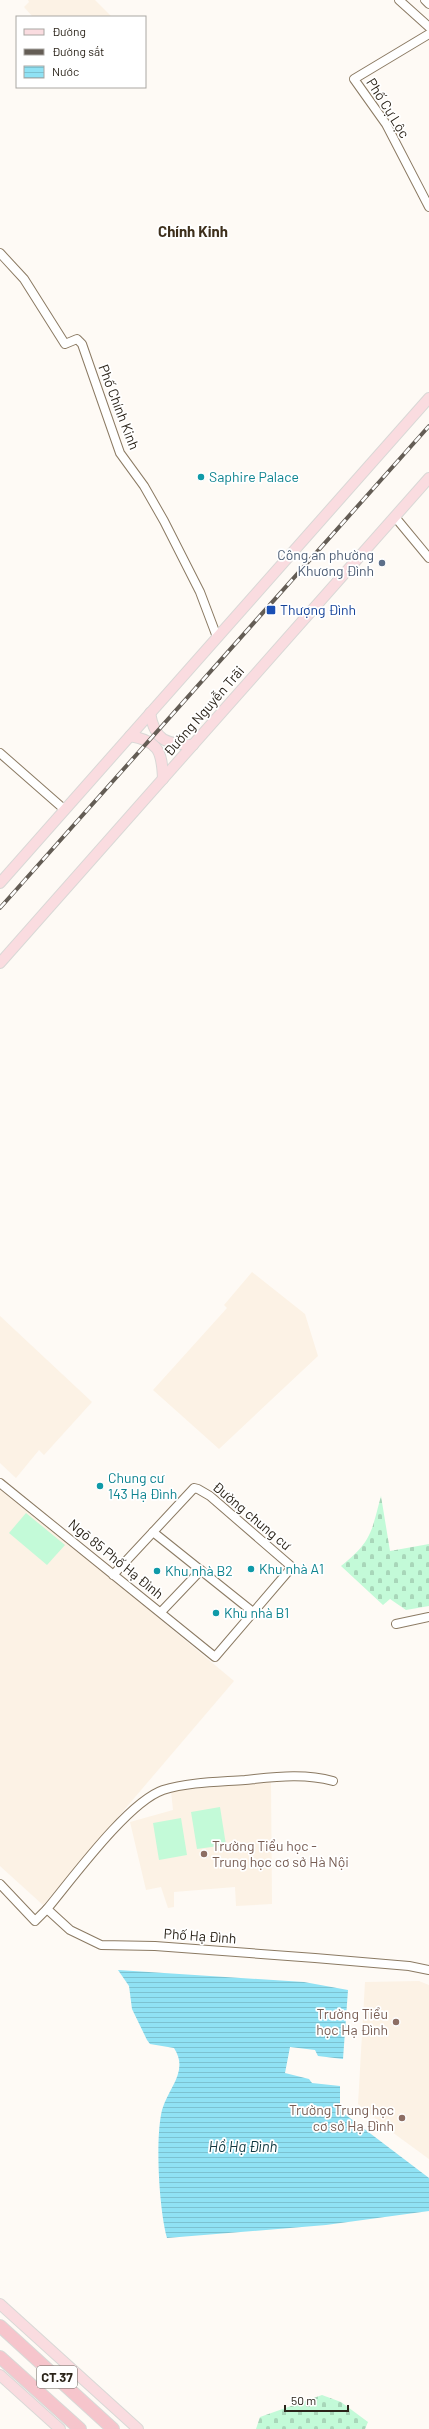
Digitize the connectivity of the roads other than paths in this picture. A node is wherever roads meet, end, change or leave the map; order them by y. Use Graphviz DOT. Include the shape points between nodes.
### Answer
graph roads {
  1 [pos="399,0"];
  2 [pos="425,0"];
  3 [pos="429,4"];
  4 [pos="429,28"];
  5 [pos="429,34"];
  6 [pos="429,207"];
  7 [pos="0,253"];
  8 [pos="428,400"];
  9 [pos="429,478"];
  10 [pos="395,517"];
  11 [pos="429,558"];
  12 [pos="217,637"];
  13 [pos="150,714"];
  14 [pos="130,736"];
  15 [pos="193,745"];
  16 [pos="0,753"];
  17 [pos="163,779"];
  18 [pos="65,810"];
  19 [pos="0,883"];
  20 [pos="0,963"];
  21 [pos="0,1483"];
  22 [pos="153,1532"];
  23 [pos="201,1570"];
  24 [pos="113,1574"];
  25 [pos="161,1612"];
  26 [pos="253,1612"];
  27 [pos="429,1617"];
  28 [pos="396,1624"];
  29 [pos="215,1657"];
  30 [pos="333,1781"];
  31 [pos="0,1884"];
  32 [pos="47,1909"];
  33 [pos="429,1970"];
  34 [pos="0,2304"];
  35 [pos="0,2326"];
  36 [pos="0,2357"];
  37 [pos="0,2362"];
  38 [pos="0,2375"];
  39 [pos="60,2429"];
  40 [pos="75,2429"];
  41 [pos="80,2429"];
  42 [pos="113,2429"];
  43 [pos="138,2429"];
  1 -- 4 [label="street"];
  2 -- 3 [label="street"];
  5 -- 6 [label="street, Phố Cự Lộc" via="354,79 386,124"];
  7 -- 12 [label="street, Phố Chính Kinh" via="24,279 65,344 76,339 82,344 120,453 144,486 164,521 200,592"];
  8 -- 12 [label="main road"];
  9 -- 10 [label="main road, Đường Nguyễn Trãi"];
  10 -- 11 [label="street"];
  10 -- 15 [label="main road, Đường Nguyễn Trãi"];
  12 -- 13 [label="main road"];
  13 -- 14 [label="main road"];
  13 -- 15 [label="main road" via="155,732 168,743"];
  14 -- 17 [label="main road" via="148,739 155,745 162,761"];
  14 -- 18 [label="main road"];
  15 -- 17 [label="main road, Đường Nguyễn Trãi"];
  16 -- 18 [label="street"];
  17 -- 20 [label="main road, Đường Nguyễn Trãi"];
  18 -- 19 [label="main road"];
  21 -- 24 [label="street, Ngõ 85 Phố Hạ Đình"];
  22 -- 23 [label="street"];
  22 -- 24 [label="street, Đường chung cư"];
  22 -- 26 [label="street, Đường chung cư" via="194,1488 210,1496 292,1567"];
  23 -- 25 [label="street"];
  23 -- 26 [label="street"];
  24 -- 25 [label="street, Ngõ 85 Phố Hạ Đình"];
  25 -- 29 [label="street, Ngõ 85 Phố Hạ Đình"];
  26 -- 29 [label="street, Đường chung cư"];
  27 -- 28 [label="street"];
  30 -- 32 [label="street" via="313,1776 274,1777 183,1785 162,1790 146,1799 108,1836"];
  31 -- 32 [label="street" via="35,1921"];
  32 -- 33 [label="street, Phố Hạ Đình" via="70,1930 101,1945 155,1946 315,1958"];
  34 -- 43 [label="main road"];
  35 -- 42 [label="highway, CT.37"];
  36 -- 41 [label="highway, CT.37"];
  37 -- 40 [label="main road"];
  38 -- 39 [label="main road"];
}
